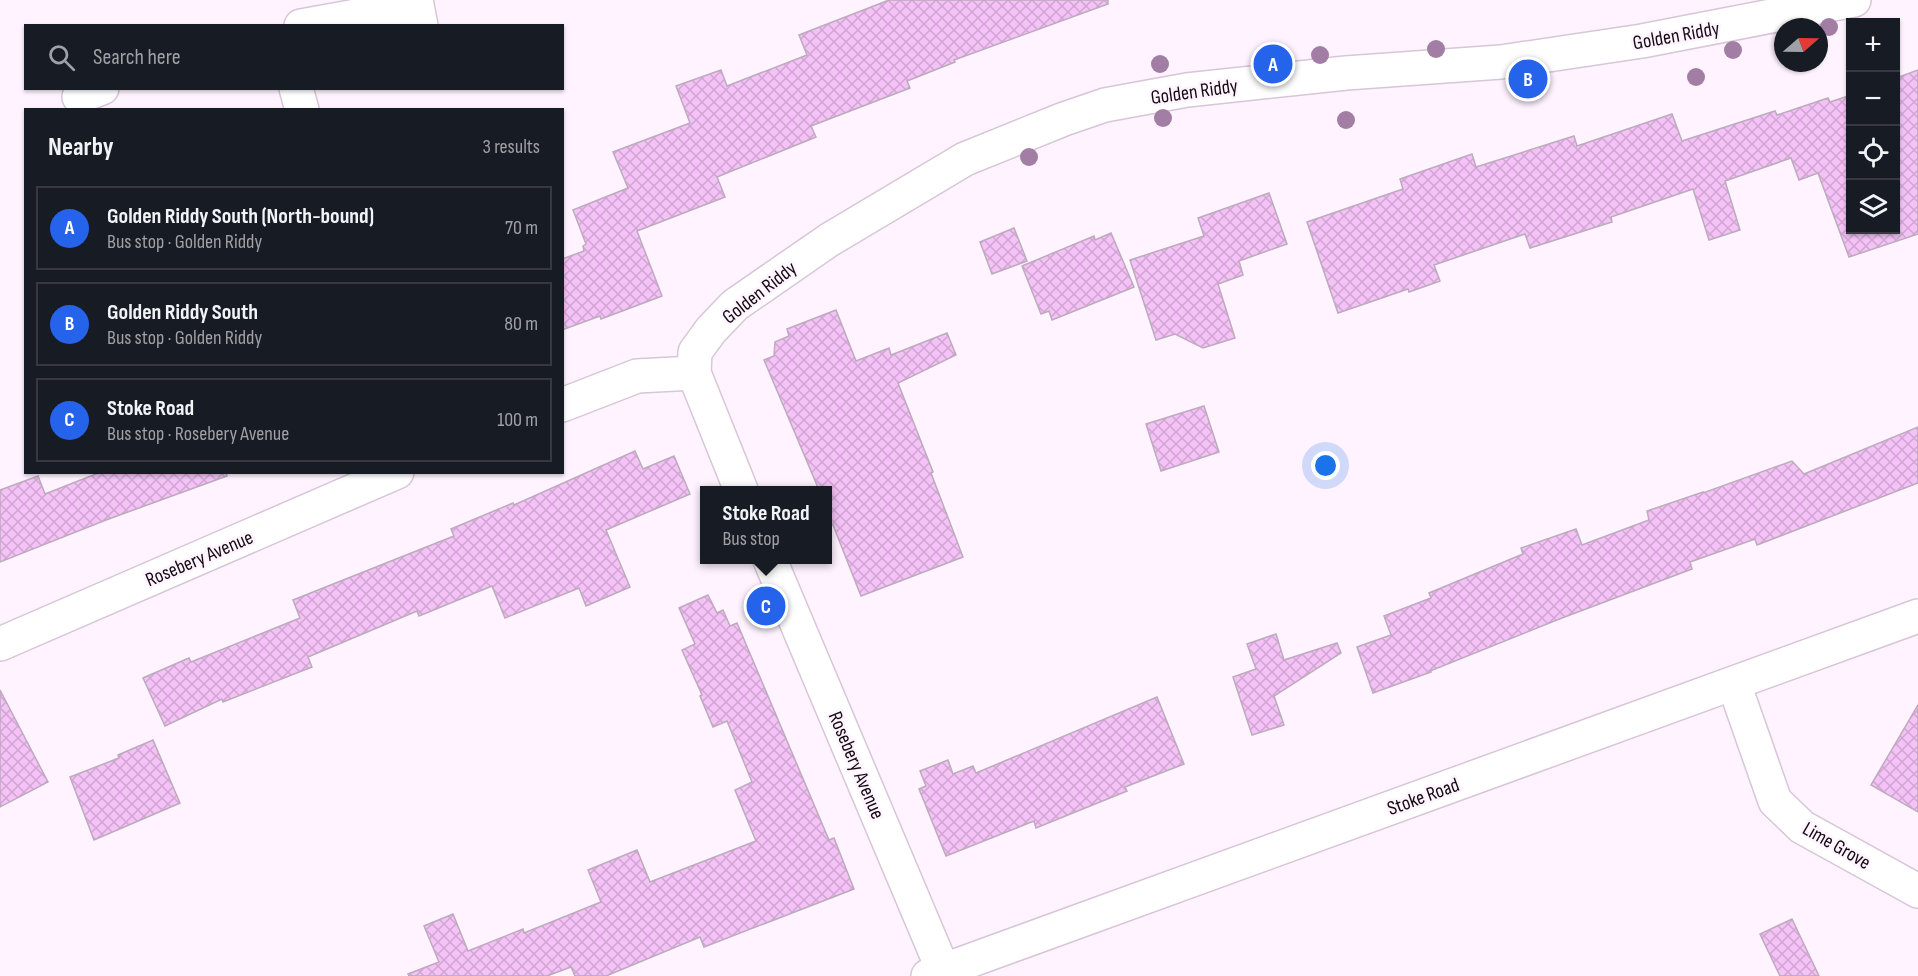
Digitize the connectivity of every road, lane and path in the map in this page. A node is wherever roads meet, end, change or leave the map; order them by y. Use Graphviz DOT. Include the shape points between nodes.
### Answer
graph roads {
  1 [pos="1854,0"];
  2 [pos="312,24"];
  3 [pos="421,24"];
  4 [pos="297,90"];
  5 [pos="301,108"];
  6 [pos="694,374"];
  7 [pos="564,404"];
  8 [pos="392,474"];
  9 [pos="739,486"];
  10 [pos="772,564"];
  11 [pos="1918,616"];
  12 [pos="0,644"];
  13 [pos="1734,684"];
  14 [pos="1918,891"];
  15 [pos="935,973"];
  1 -- 6 [label="street, Golden Riddy" via="1642,41 1501,63 1194,89 1105,105 965,159 829,240 735,305 695,352"];
  2 -- 3 [label="street" via="417,5"];
  4 -- 5 [label="street"];
  6 -- 7 [label="street" via="637,376"];
  6 -- 9 [label="street"];
  8 -- 12 [label="street, Rosebery Avenue"];
  10 -- 15 [label="street, Rosebery Avenue"];
  11 -- 13 [label="street, Stoke Road"];
  13 -- 14 [label="street, Lime Grove" via="1775,801 1802,827"];
  13 -- 15 [label="street, Stoke Road"];
}
